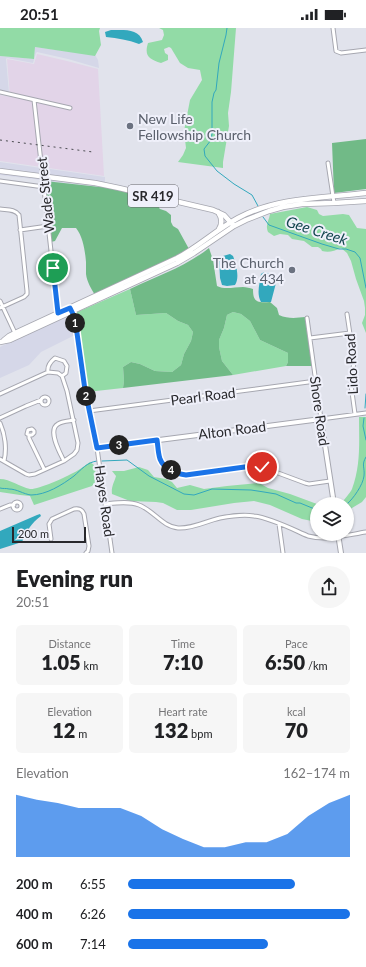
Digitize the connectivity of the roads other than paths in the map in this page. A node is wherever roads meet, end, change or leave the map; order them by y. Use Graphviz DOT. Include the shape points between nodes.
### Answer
graph roads {
  1 [pos="333,28"];
  2 [pos="366,50"];
  3 [pos="0,92"];
  4 [pos="34,100"];
  5 [pos="70,108"];
  6 [pos="328,163"];
  7 [pos="0,171"];
  8 [pos="43,177"];
  9 [pos="0,181"];
  10 [pos="44,187"];
  11 [pos="366,193"];
  12 [pos="333,197"];
  13 [pos="366,201"];
  14 [pos="334,203"];
  15 [pos="0,209"];
  16 [pos="217,211"];
  17 [pos="232,224"];
  18 [pos="48,226"];
  19 [pos="20,230"];
  20 [pos="219,230"];
  21 [pos="155,269"];
  22 [pos="150,276"];
  23 [pos="0,301"];
  24 [pos="1,307"];
  25 [pos="71,310"];
  26 [pos="58,313"];
  27 [pos="347,314"];
  28 [pos="307,318"];
  29 [pos="15,333"];
  30 [pos="350,333"];
  31 [pos="310,338"];
  32 [pos="1,342"];
  33 [pos="48,372"];
  34 [pos="62,376"];
  35 [pos="316,381"];
  36 [pos="0,394"];
  37 [pos="41,400"];
  38 [pos="90,411"];
  39 [pos="366,413"];
  40 [pos="355,414"];
  41 [pos="0,418"];
  42 [pos="321,419"];
  43 [pos="74,420"];
  44 [pos="0,423"];
  45 [pos="29,435"];
  46 [pos="157,440"];
  47 [pos="97,448"];
  48 [pos="0,459"];
  49 [pos="4,461"];
  50 [pos="64,461"];
  51 [pos="44,469"];
  52 [pos="330,482"];
  53 [pos="333,497"];
  54 [pos="105,504"];
  55 [pos="14,505"];
  56 [pos="0,509"];
  57 [pos="279,524"];
  58 [pos="366,532"];
  59 [pos="354,533"];
  60 [pos="310,536"];
  61 [pos="51,539"];
  62 [pos="339,541"];
  63 [pos="86,553"];
  64 [pos="112,553"];
  65 [pos="283,553"];
  66 [pos="341,553"];
  1 -- 2 [label="street" via="338,52"];
  3 -- 4 [label="street"];
  4 -- 5 [label="street"];
  4 -- 8 [label="street, Wade Street"];
  6 -- 12 [label="street"];
  7 -- 8 [label="main road, SR 419"];
  8 -- 10 [label="street, Wade Street"];
  8 -- 16 [label="main road, SR 419" via="121,188"];
  9 -- 10 [label="street"];
  10 -- 18 [label="street, Wade Street"];
  11 -- 12 [label="main road"];
  12 -- 14 [label="street"];
  12 -- 17 [label="main road" via="274,204 250,213"];
  13 -- 14 [label="main road"];
  14 -- 17 [label="main road" via="283,207"];
  15 -- 19 [label="street" via="18,214"];
  16 -- 17 [label="main road, SR 419"];
  16 -- 20 [label="main road" via="222,219"];
  17 -- 20 [label="main road"];
  17 -- 22 [label="main road" via="202,248"];
  18 -- 19 [label="street"];
  18 -- 26 [label="street, Wade Street"];
  19 -- 24 [label="street" via="27,294"];
  20 -- 21 [label="main road" via="188,252"];
  21 -- 22 [label="main road"];
  21 -- 25 [label="main road"];
  22 -- 25 [label="main road"];
  23 -- 24 [label="street"];
  24 -- 29 [label="street"];
  25 -- 26 [label="main road"];
  25 -- 32 [label="main road"];
  25 -- 38 [label="street, Hayes Road" via="75,319"];
  26 -- 29 [label="main road"];
  27 -- 30 [label="street, Lido Road"];
  28 -- 31 [label="street, Shore Road"];
  29 -- 32 [label="main road"];
  30 -- 31 [label="street"];
  30 -- 40 [label="street, Lido Road" via="354,361 351,385"];
  31 -- 35 [label="street, Shore Road"];
  33 -- 34 [label="street"];
  33 -- 34 [label="street" via="50,362 55,358 59,359 67,366 66,373"];
  33 -- 36 [label="street"];
  34 -- 43 [label="street"];
  35 -- 38 [label="street, Pearl Road"];
  35 -- 42 [label="street, Shore Road"];
  37 -- 41 [label="street"];
  38 -- 47 [label="street, Hayes Road"];
  39 -- 40 [label="street, Alton Road"];
  40 -- 42 [label="street, Alton Road"];
  42 -- 46 [label="street, Alton Road"];
  42 -- 52 [label="street, Shore Road"];
  43 -- 50 [label="street" via="77,450"];
  43 -- 50 [label="street" via="59,423 55,428 55,443"];
  44 -- 49 [label="street" via="6,446"];
  45 -- 51 [label="street"];
  46 -- 47 [label="street, Alton Road"];
  46 -- 52 [label="street" via="163,463 180,474 256,466 304,483"];
  47 -- 54 [label="street, Hayes Road"];
  48 -- 49 [label="street"];
  49 -- 51 [label="street" via="29,474"];
  50 -- 51 [label="street"];
  52 -- 53 [label="street, Shore Road"];
  54 -- 57 [label="street" via="139,505 177,528 235,516 255,516"];
  54 -- 64 [label="street, Hayes Road"];
  55 -- 56 [label="street"];
  57 -- 60 [label="street"];
  57 -- 65 [label="street"];
  58 -- 59 [label="street"];
  61 -- 63 [label="street" via="48,524 52,519 74,509 81,509 89,546"];
  62 -- 66 [label="street"];
}
